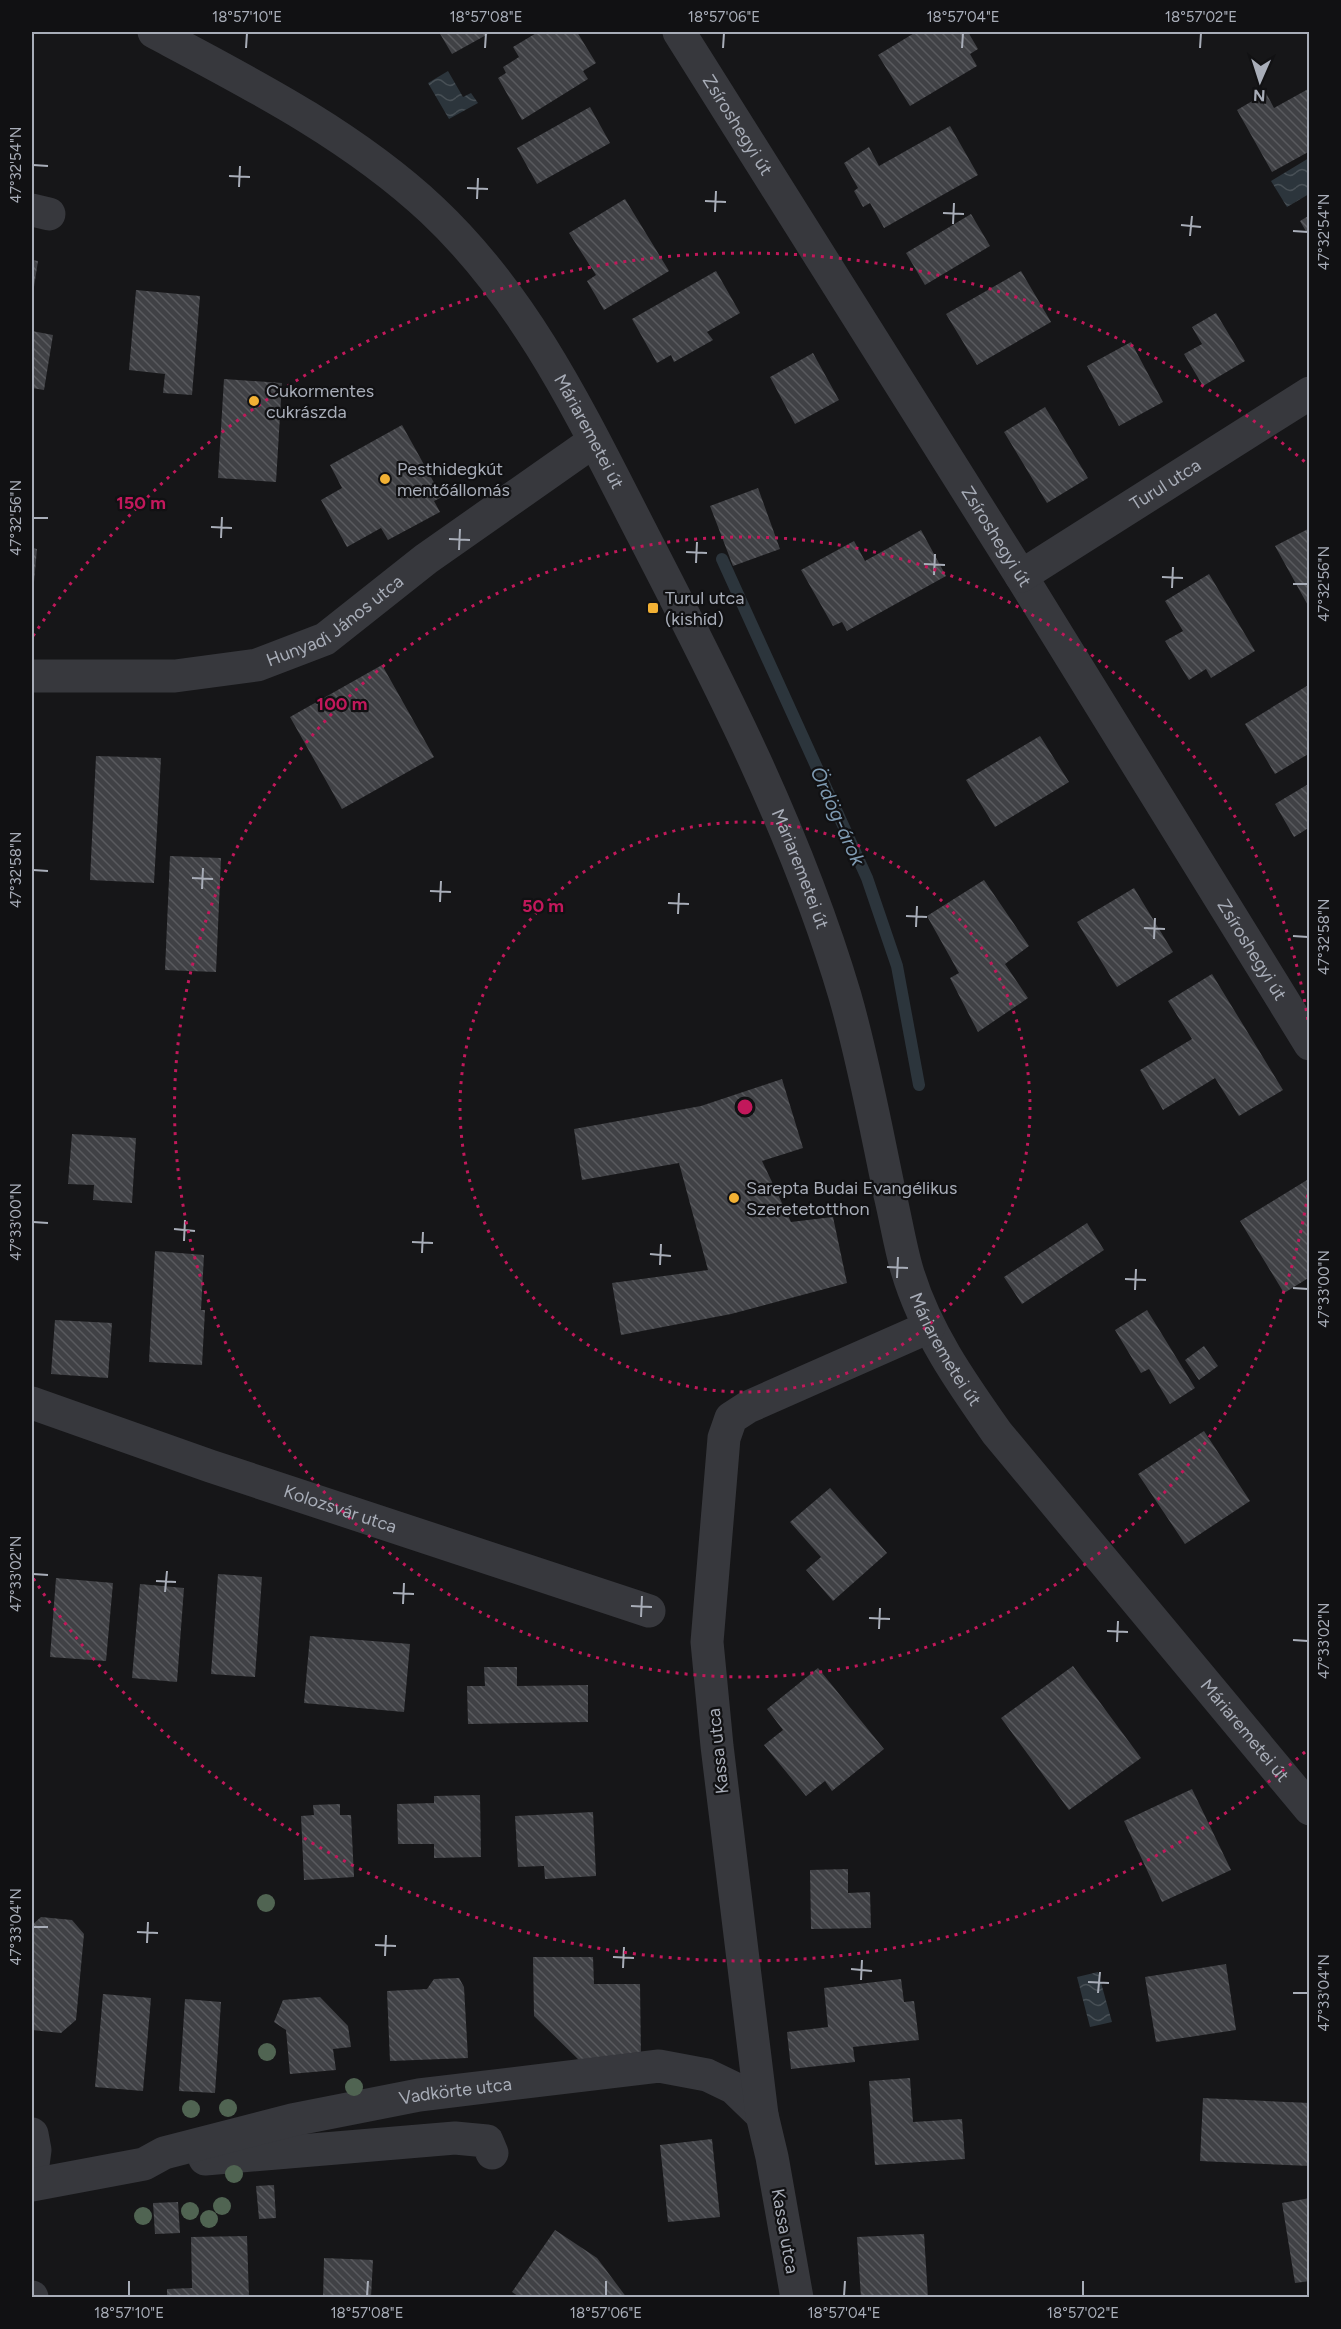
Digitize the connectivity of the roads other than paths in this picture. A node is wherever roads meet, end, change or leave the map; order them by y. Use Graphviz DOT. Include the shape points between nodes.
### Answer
graph roads {
  1 [pos="154,32"];
  2 [pos="679,32"];
  3 [pos="1310,393"];
  4 [pos="594,441"];
  5 [pos="1021,576"];
  6 [pos="32,676"];
  7 [pos="1310,1044"];
  8 [pos="929,1327"];
  9 [pos="32,1403"];
  10 [pos="649,1611"];
  11 [pos="1310,1809"];
  12 [pos="762,2115"];
  13 [pos="492,2153"];
  14 [pos="144,2164"];
  15 [pos="32,2185"];
  16 [pos="797,2298"];
  1 -- 4 [label="street, Máriaremetei út" via="280,101 355,148 432,209 521,312"];
  2 -- 5 [label="street, Zsíroshegyi út"];
  3 -- 5 [label="street, Turul utca"];
  4 -- 6 [label="street, Hunyadi János utca" via="426,559 325,639 257,665 175,676"];
  4 -- 8 [label="street, Máriaremetei út" via="720,685 794,847 845,997 907,1270"];
  5 -- 7 [label="street, Zsíroshegyi út"];
  8 -- 11 [label="street, Máriaremetei út" via="997,1433"];
  8 -- 12 [label="street, Kassa utca" via="748,1407 731,1418 724,1438 707,1642"];
  9 -- 10 [label="street, Kolozsvár utca"];
  12 -- 14 [label="street, Vadkörte utca" via="734,2088 716,2079 659,2066 409,2097 292,2120 164,2153"];
  12 -- 16 [label="street, Kassa utca"];
  13 -- 14 [label="street, Vadkörte utca" via="487,2141 455,2138"];
  14 -- 15 [label="street, Vadkörte utca"];
}
